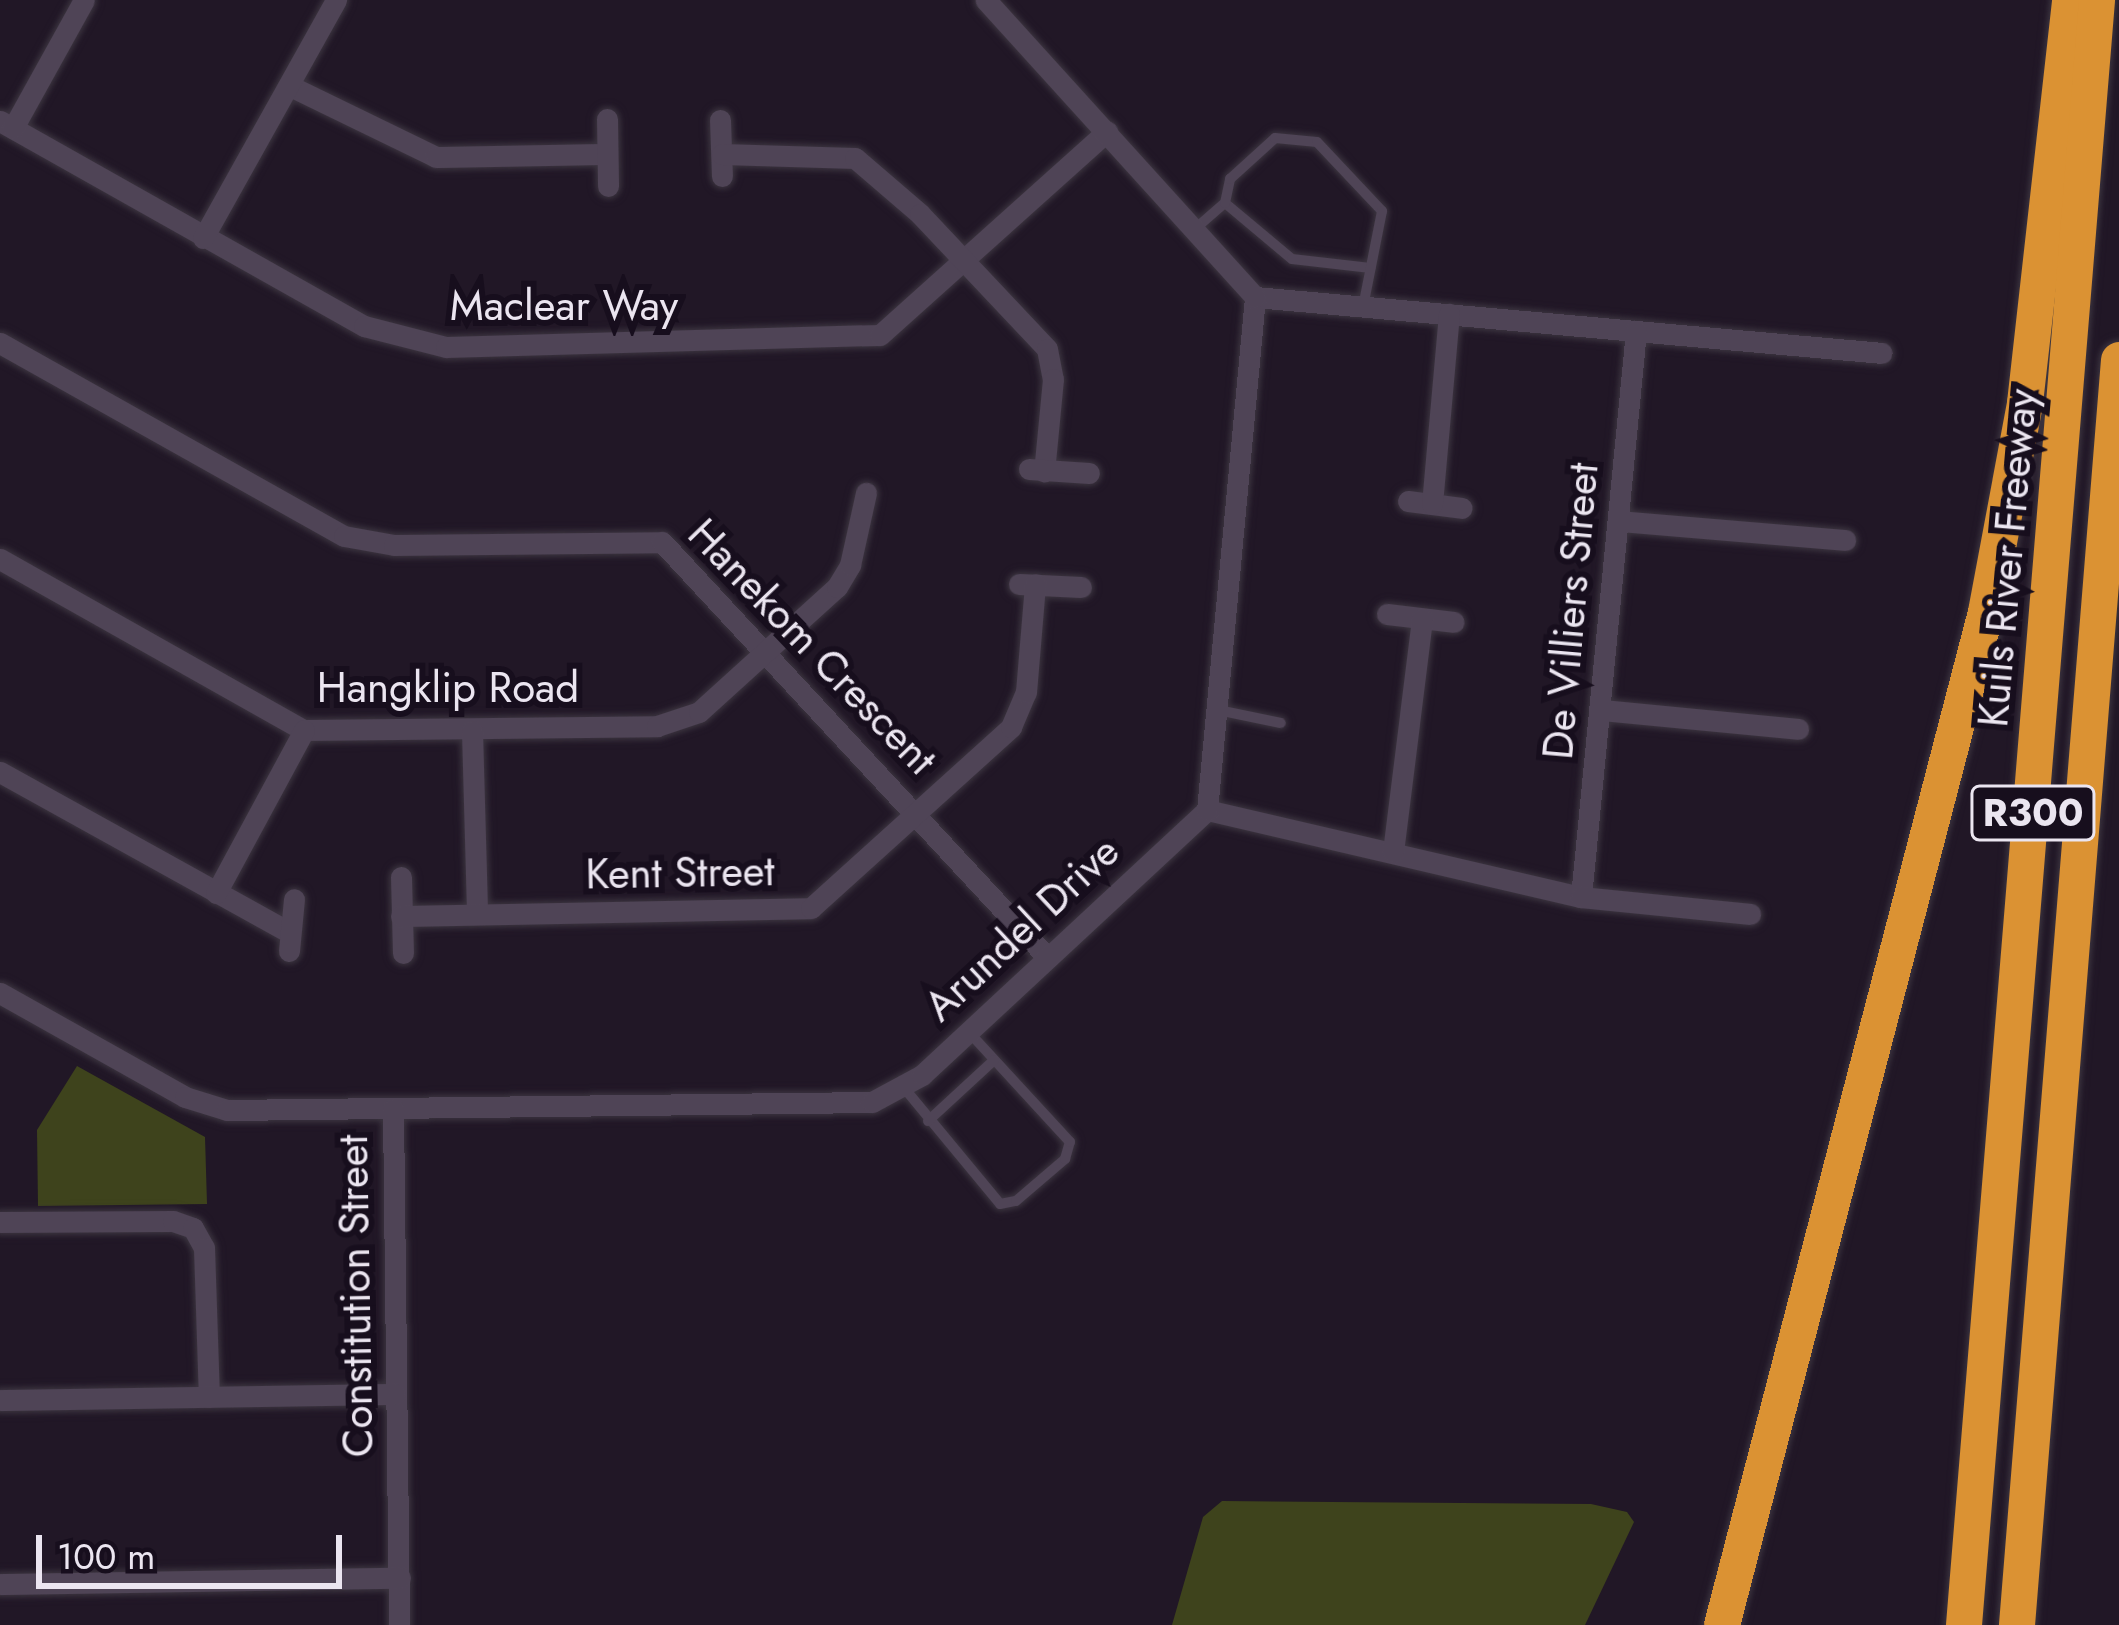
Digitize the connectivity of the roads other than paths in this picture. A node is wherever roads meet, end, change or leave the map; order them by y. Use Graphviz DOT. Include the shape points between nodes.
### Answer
graph roads {
  1 [pos="84,0"];
  2 [pos="336,0"];
  3 [pos="986,0"];
  4 [pos="2070,0"];
  5 [pos="2097,0"];
  6 [pos="290,86"];
  7 [pos="607,119"];
  8 [pos="720,120"];
  9 [pos="7,125"];
  10 [pos="1107,131"];
  11 [pos="606,154"];
  12 [pos="608,186"];
  13 [pos="1225,203"];
  14 [pos="1196,228"];
  15 [pos="203,238"];
  16 [pos="965,264"];
  17 [pos="1370,268"];
  18 [pos="1255,297"];
  19 [pos="1364,302"];
  20 [pos="1449,314"];
  21 [pos="1636,331"];
  22 [pos="0,343"];
  23 [pos="1882,353"];
  24 [pos="2119,360"];
  25 [pos="1089,473"];
  26 [pos="866,494"];
  27 [pos="1408,501"];
  28 [pos="1432,504"];
  29 [pos="1462,508"];
  30 [pos="1619,521"];
  31 [pos="1845,540"];
  32 [pos="0,559"];
  33 [pos="1081,587"];
  34 [pos="1387,614"];
  35 [pos="1422,619"];
  36 [pos="1454,622"];
  37 [pos="770,650"];
  38 [pos="1218,710"];
  39 [pos="1601,710"];
  40 [pos="1281,723"];
  41 [pos="1798,729"];
  42 [pos="304,730"];
  43 [pos="472,731"];
  44 [pos="0,772"];
  45 [pos="1207,810"];
  46 [pos="920,814"];
  47 [pos="1393,852"];
  48 [pos="401,878"];
  49 [pos="216,892"];
  50 [pos="1581,897"];
  51 [pos="294,899"];
  52 [pos="477,914"];
  53 [pos="1750,914"];
  54 [pos="401,916"];
  55 [pos="403,953"];
  56 [pos="1048,958"];
  57 [pos="0,993"];
  58 [pos="968,1031"];
  59 [pos="994,1060"];
  60 [pos="905,1089"];
  61 [pos="393,1109"];
  62 [pos="928,1121"];
  63 [pos="0,1222"];
  64 [pos="394,1394"];
  65 [pos="209,1397"];
  66 [pos="0,1400"];
  67 [pos="400,1578"];
  68 [pos="0,1584"];
  69 [pos="399,1625"];
  70 [pos="1723,1625"];
  71 [pos="1964,1625"];
  72 [pos="2017,1625"];
  1 -- 9 [label="street"];
  2 -- 6 [label="street"];
  3 -- 10 [label="street"];
  4 -- 70 [label="highway" via="2025,403 1986,612"];
  5 -- 71 [label="highway, Kuils River Freeway / R300"];
  6 -- 11 [label="street" via="436,158"];
  6 -- 15 [label="street"];
  7 -- 11 [label="street"];
  8 -- 16 [label="street" via="722,165 855,158"];
  9 -- 15 [label="street, Maclear Way"];
  10 -- 14 [label="street"];
  10 -- 16 [label="street, Maclear Way"];
  11 -- 12 [label="street"];
  13 -- 14 [label="lane"];
  13 -- 17 [label="lane" via="1292,259"];
  13 -- 17 [label="lane" via="1230,179 1275,138 1317,142 1380,204"];
  14 -- 18 [label="street"];
  15 -- 16 [label="street, Maclear Way" via="364,326 446,347 864,339 894,326"];
  16 -- 25 [label="street" via="1047,349 1053,379 1037,471"];
  17 -- 19 [label="lane"];
  18 -- 19 [label="street"];
  18 -- 38 [label="street"];
  19 -- 20 [label="street"];
  20 -- 21 [label="street"];
  20 -- 28 [label="street"];
  21 -- 23 [label="street"];
  21 -- 30 [label="street, De Villiers Street"];
  22 -- 37 [label="street, Hanekom Crescent" via="344,536 394,545 662,542"];
  24 -- 72 [label="highway, R300"];
  26 -- 37 [label="street, Hangklip Road" via="850,565"];
  27 -- 28 [label="street"];
  28 -- 29 [label="street"];
  30 -- 31 [label="street"];
  30 -- 39 [label="street, De Villiers Street"];
  32 -- 42 [label="street, Hangklip Road"];
  33 -- 46 [label="street, Kent Street" via="1027,584 1020,712"];
  34 -- 35 [label="street"];
  35 -- 36 [label="street"];
  35 -- 47 [label="street"];
  37 -- 43 [label="street, Hangklip Road" via="699,712 657,727"];
  37 -- 46 [label="street, Hanekom Crescent"];
  38 -- 40 [label="lane"];
  38 -- 45 [label="street"];
  39 -- 41 [label="street"];
  39 -- 50 [label="street, De Villiers Street"];
  42 -- 43 [label="street, Hangklip Road"];
  42 -- 49 [label="street"];
  43 -- 52 [label="street"];
  44 -- 49 [label="street"];
  45 -- 47 [label="street"];
  45 -- 56 [label="street, Arundel Drive"];
  46 -- 52 [label="street, Kent Street" via="826,900 800,911"];
  46 -- 56 [label="street, Hanekom Crescent"];
  47 -- 50 [label="street"];
  48 -- 54 [label="street"];
  49 -- 51 [label="street" via="288,941"];
  50 -- 53 [label="street"];
  52 -- 54 [label="street, Kent Street"];
  54 -- 55 [label="street"];
  56 -- 58 [label="street, Arundel Drive"];
  57 -- 61 [label="street, Arundel Drive" via="204,1106"];
  58 -- 59 [label="lane"];
  58 -- 60 [label="street, Arundel Drive"];
  59 -- 62 [label="lane"];
  59 -- 62 [label="lane" via="1070,1142 1065,1159 1016,1201 1000,1204"];
  60 -- 61 [label="street, Arundel Drive" via="872,1102"];
  60 -- 62 [label="lane"];
  61 -- 64 [label="street, Constitution Street"];
  63 -- 65 [label="street" via="173,1221 193,1228 204,1248"];
  64 -- 65 [label="street"];
  64 -- 67 [label="street, Constitution Street"];
  65 -- 66 [label="street"];
  67 -- 68 [label="street"];
  67 -- 69 [label="street, Constitution Street"];
}
